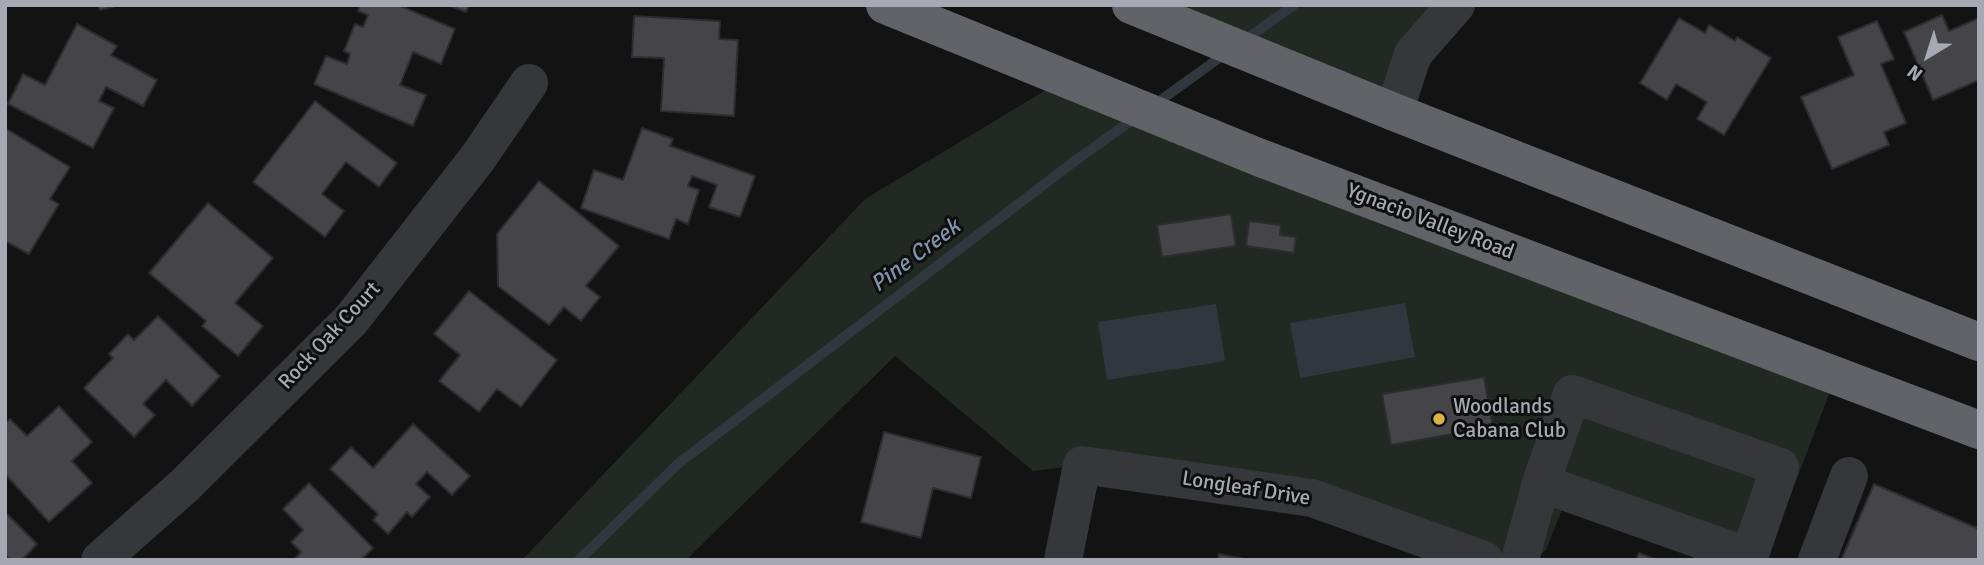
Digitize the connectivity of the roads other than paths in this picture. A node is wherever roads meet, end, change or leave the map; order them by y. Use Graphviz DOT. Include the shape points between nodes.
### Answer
graph roads {
  1 [pos="885,5"];
  2 [pos="1131,5"];
  3 [pos="1456,5"];
  4 [pos="529,83"];
  5 [pos="1394,112"];
  6 [pos="1979,342"];
  7 [pos="1979,430"];
  8 [pos="1849,476"];
  9 [pos="1541,483"];
  10 [pos="100,560"];
  11 [pos="1063,560"];
  12 [pos="1484,560"];
  13 [pos="1520,560"];
  14 [pos="1817,560"];
  1 -- 7 [label="highway, Ygnacio Valley Road" via="1258,157"];
  2 -- 5 [label="highway"];
  3 -- 5 [label="street" via="1413,54"];
  4 -- 10 [label="street, Rock Oak Court" via="477,159 351,320 184,486"];
  5 -- 6 [label="highway"];
  8 -- 14 [label="street"];
  9 -- 9 [label="street" via="1749,556 1780,467 1572,394"];
  9 -- 13 [label="street"];
  11 -- 12 [label="street, Longleaf Drive" via="1082,465 1312,498"];
}
